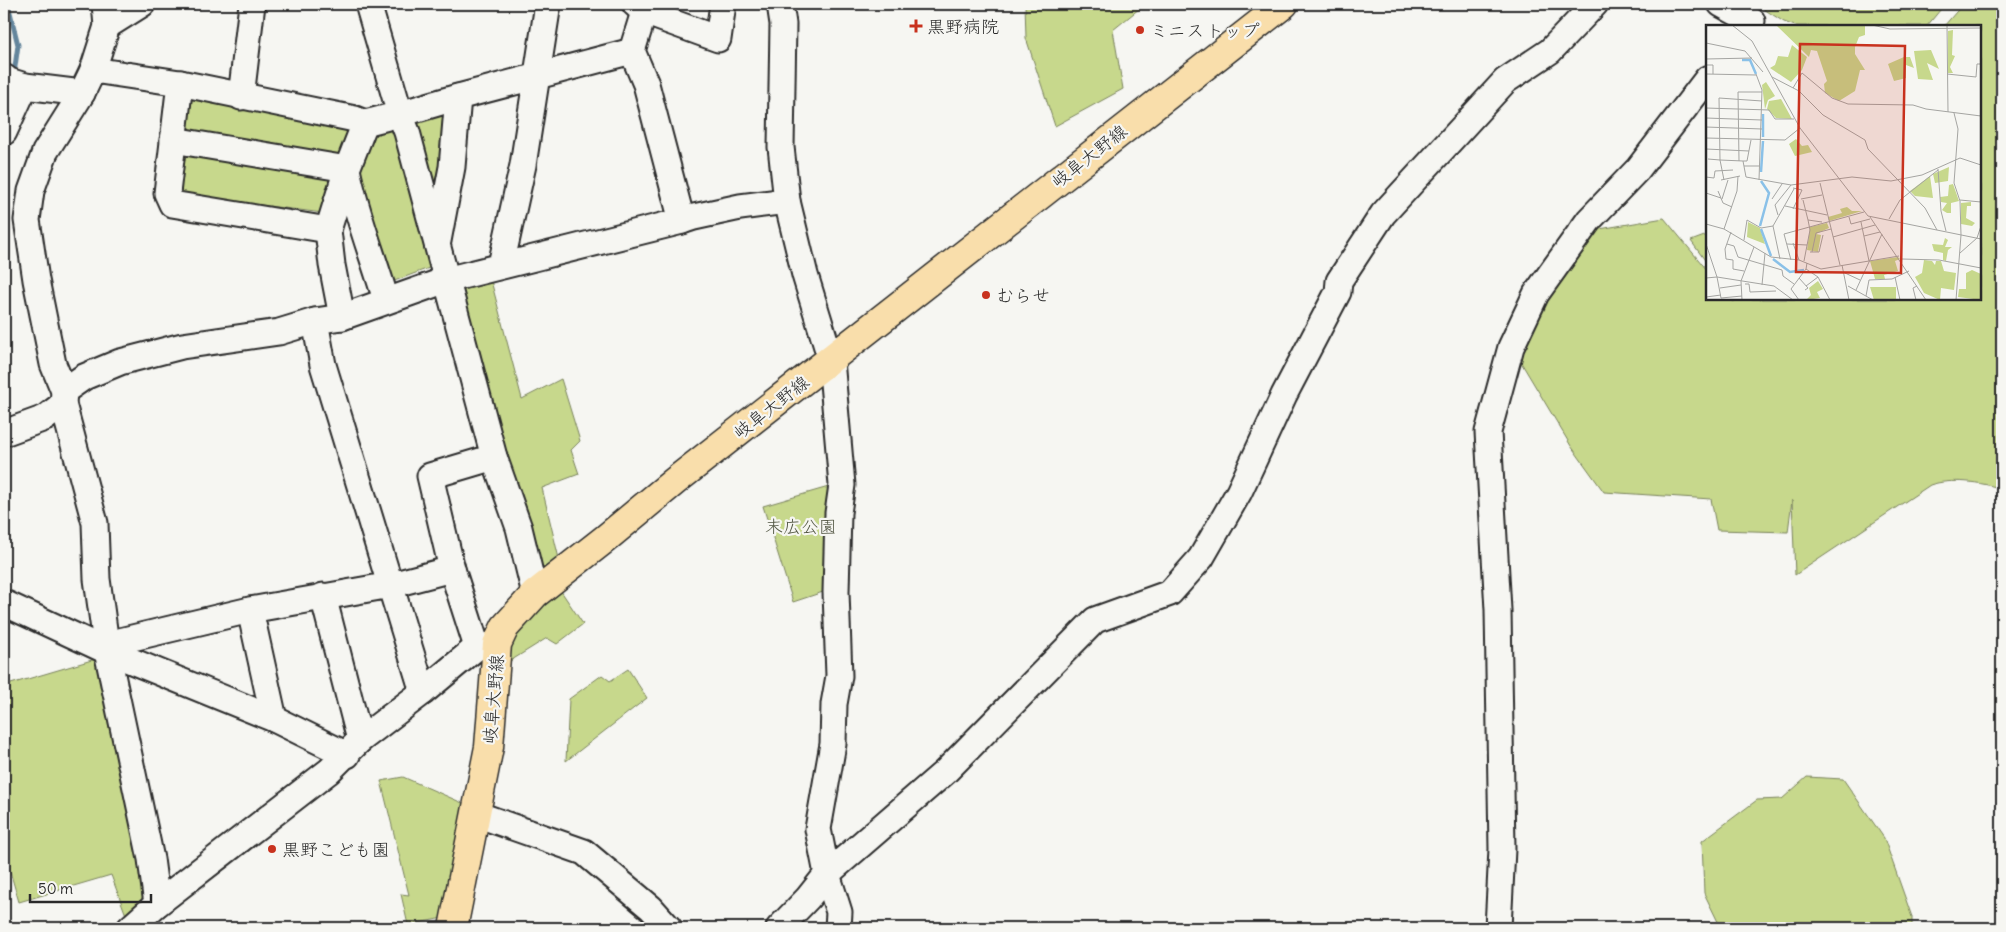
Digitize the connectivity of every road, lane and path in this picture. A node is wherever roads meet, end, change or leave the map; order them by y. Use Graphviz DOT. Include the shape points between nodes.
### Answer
graph roads {
  1 [pos="142,4"];
  2 [pos="252,4"];
  3 [pos="368,4"];
  4 [pos="548,4"];
  5 [pos="723,4"];
  6 [pos="780,4"];
  7 [pos="1594,4"];
  8 [pos="1721,4"];
  9 [pos="1271,7"];
  10 [pos="639,8"];
  11 [pos="106,15"];
  12 [pos="1749,25"];
  13 [pos="632,51"];
  14 [pos="93,70"];
  15 [pos="535,77"];
  16 [pos="1706,80"];
  17 [pos="14,81"];
  18 [pos="180,83"];
  19 [pos="82,93"];
  20 [pos="241,97"];
  21 [pos="458,97"];
  22 [pos="400,114"];
  23 [pos="366,122"];
  24 [pos="4,132"];
  25 [pos="173,140"];
  26 [pos="347,169"];
  27 [pos="787,201"];
  28 [pos="682,221"];
  29 [pos="328,230"];
  30 [pos="437,246"];
  31 [pos="501,266"];
  32 [pos="446,280"];
  33 [pos="386,300"];
  34 [pos="342,317"];
  35 [pos="315,321"];
  36 [pos="831,360"];
  37 [pos="64,398"];
  38 [pos="4,433"];
  39 [pos="494,457"];
  40 [pos="452,569"];
  41 [pos="391,585"];
  42 [pos="535,594"];
  43 [pos="323,596"];
  44 [pos="4,603"];
  45 [pos="250,610"];
  46 [pos="487,646"];
  47 [pos="107,648"];
  48 [pos="423,692"];
  49 [pos="274,719"];
  50 [pos="354,747"];
  51 [pos="476,814"];
  52 [pos="827,874"];
  53 [pos="157,904"];
  54 [pos="130,928"];
  55 [pos="453,928"];
  56 [pos="669,928"];
  57 [pos="779,928"];
  58 [pos="838,928"];
  59 [pos="1498,928"];
  1 -- 11 [label="street"];
  2 -- 20 [label="street"];
  3 -- 22 [label="street"];
  4 -- 15 [label="street"];
  5 -- 10 [label="street" via="718,39"];
  6 -- 27 [label="street" via="783,24 781,147"];
  7 -- 52 [label="street" via="1550,51 1506,81 1383,214 1340,281 1338,292 1284,395 1239,492 1201,558 1170,593 1094,620 945,772"];
  8 -- 12 [label="street" via="1752,20"];
  9 -- 36 [label="main road, 岐阜大野線"];
  10 -- 13 [label="street"];
  11 -- 14 [label="street"];
  13 -- 15 [label="street"];
  13 -- 28 [label="street" via="646,84"];
  14 -- 18 [label="street"];
  14 -- 19 [label="street"];
  15 -- 21 [label="street"];
  15 -- 31 [label="street" via="523,165"];
  16 -- 59 [label="street" via="1638,169 1589,220 1536,294 1512,347 1488,432 1498,620 1502,849"];
  17 -- 19 [label="street"];
  17 -- 24 [label="street"];
  18 -- 20 [label="street"];
  18 -- 25 [label="street"];
  19 -- 37 [label="street" via="45,152 32,191 27,220 53,364"];
  20 -- 23 [label="street"];
  21 -- 22 [label="street"];
  21 -- 30 [label="street" via="452,167"];
  22 -- 23 [label="street"];
  22 -- 30 [label="street"];
  23 -- 26 [label="street"];
  25 -- 26 [label="street"];
  25 -- 29 [label="street" via="167,193 172,204"];
  26 -- 29 [label="street"];
  26 -- 33 [label="street" via="354,204"];
  27 -- 28 [label="street" via="740,207"];
  27 -- 36 [label="street"];
  28 -- 31 [label="street"];
  29 -- 34 [label="street"];
  30 -- 32 [label="street"];
  31 -- 32 [label="street"];
  32 -- 33 [label="street"];
  32 -- 39 [label="street"];
  33 -- 34 [label="street"];
  34 -- 35 [label="street"];
  35 -- 37 [label="street" via="279,332 182,346 120,362 84,377"];
  35 -- 41 [label="street" via="323,365"];
  36 -- 42 [label="main road, 岐阜大野線"];
  36 -- 52 [label="street" via="842,485 836,592 839,676 834,704 833,744 818,829"];
  37 -- 38 [label="street" via="45,418"];
  37 -- 47 [label="street" via="95,523 97,578"];
  39 -- 40 [label="street" via="430,476"];
  39 -- 42 [label="street" via="519,528"];
  40 -- 41 [label="street"];
  40 -- 46 [label="street"];
  41 -- 43 [label="street"];
  41 -- 48 [label="street"];
  42 -- 46 [label="main road, 岐阜大野線"];
  43 -- 45 [label="street"];
  43 -- 50 [label="street"];
  44 -- 47 [label="street"];
  45 -- 47 [label="street"];
  45 -- 49 [label="street"];
  46 -- 48 [label="street"];
  46 -- 51 [label="main road, 岐阜大野線" via="489,747"];
  47 -- 49 [label="street"];
  47 -- 53 [label="street" via="151,859"];
  48 -- 50 [label="street"];
  49 -- 50 [label="street"];
  50 -- 53 [label="street" via="329,771"];
  51 -- 55 [label="main road, 岐阜大野線"];
  51 -- 56 [label="street" via="584,852 651,908"];
  52 -- 57 [label="street"];
  52 -- 58 [label="street" via="839,912"];
  53 -- 54 [label="street"];
}
